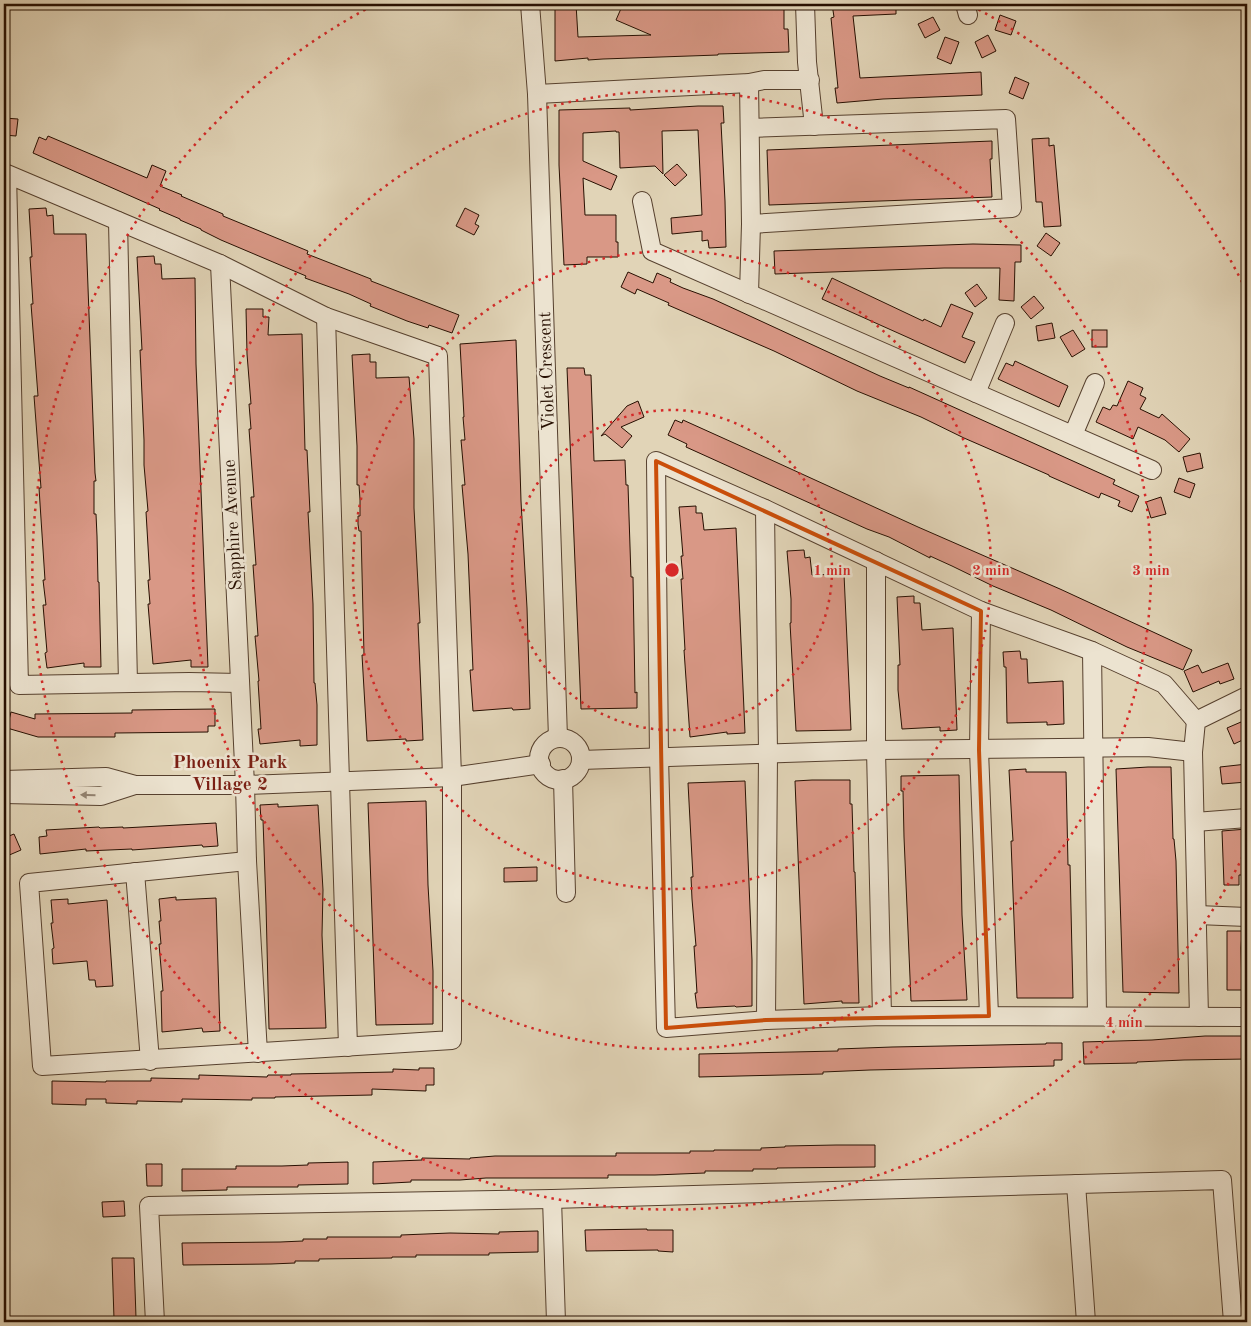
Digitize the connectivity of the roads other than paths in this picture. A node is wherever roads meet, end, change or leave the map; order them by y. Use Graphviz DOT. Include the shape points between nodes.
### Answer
graph roads {
  1 [pos="530,4"];
  2 [pos="805,4"];
  3 [pos="810,80"];
  4 [pos="749,83"];
  5 [pos="537,94"];
  6 [pos="814,126"];
  7 [pos="750,128"];
  8 [pos="642,201"];
  9 [pos="118,221"];
  10 [pos="751,224"];
  11 [pos="220,264"];
  12 [pos="749,294"];
  13 [pos="326,317"];
  14 [pos="1005,324"];
  15 [pos="1095,383"];
  16 [pos="976,393"];
  17 [pos="1073,436"];
  18 [pos="1152,470"];
  19 [pos="765,509"];
  20 [pos="876,561"];
  21 [pos="981,611"];
  22 [pos="1092,651"];
  23 [pos="128,683"];
  24 [pos="240,684"];
  25 [pos="1247,696"];
  26 [pos="1196,721"];
  27 [pos="558,738"];
  28 [pos="1094,748"];
  29 [pos="876,750"];
  30 [pos="979,750"];
  31 [pos="1193,752"];
  32 [pos="768,753"];
  33 [pos="659,757"];
  34 [pos="581,760"];
  35 [pos="541,764"];
  36 [pos="452,777"];
  37 [pos="563,779"];
  38 [pos="4,780"];
  39 [pos="340,781"];
  40 [pos="135,785"];
  41 [pos="245,786"];
  42 [pos="4,794"];
  43 [pos="1247,818"];
  44 [pos="1195,822"];
  45 [pos="247,861"];
  46 [pos="135,872"];
  47 [pos="566,893"];
  48 [pos="1196,915"];
  49 [pos="1247,917"];
  50 [pos="882,1016"];
  51 [pos="989,1016"];
  52 [pos="1097,1016"];
  53 [pos="1199,1017"];
  54 [pos="1247,1017"];
  55 [pos="766,1020"];
  56 [pos="348,1047"];
  57 [pos="258,1053"];
  58 [pos="150,1060"];
  59 [pos="1076,1184"];
  60 [pos="552,1200"];
  61 [pos="155,1322"];
  62 [pos="556,1322"];
  63 [pos="1086,1322"];
  64 [pos="1233,1322"];
  1 -- 5 [label="street, Violet Crescent"];
  2 -- 3 [label="street"];
  3 -- 4 [label="street"];
  3 -- 6 [label="street"];
  4 -- 5 [label="street"];
  4 -- 7 [label="street"];
  5 -- 27 [label="street, Violet Crescent"];
  6 -- 7 [label="street"];
  6 -- 10 [label="street" via="1006,119 1012,208"];
  7 -- 10 [label="street"];
  8 -- 12 [label="street" via="652,251"];
  9 -- 11 [label="street"];
  9 -- 23 [label="street"];
  9 -- 23 [label="street" via="7,174 19,685"];
  10 -- 12 [label="street"];
  11 -- 13 [label="street"];
  11 -- 24 [label="street, Sapphire Avenue"];
  12 -- 16 [label="street"];
  13 -- 36 [label="street" via="438,356"];
  13 -- 39 [label="street"];
  14 -- 16 [label="street"];
  15 -- 17 [label="street"];
  16 -- 17 [label="street"];
  17 -- 18 [label="street"];
  19 -- 20 [label="street"];
  19 -- 32 [label="street"];
  19 -- 33 [label="street" via="656,461"];
  20 -- 21 [label="street"];
  20 -- 29 [label="street"];
  21 -- 22 [label="street"];
  21 -- 30 [label="street"];
  22 -- 26 [label="street" via="1164,684"];
  22 -- 28 [label="street"];
  23 -- 24 [label="street"];
  24 -- 41 [label="street, Sapphire Avenue"];
  25 -- 26 [label="street"];
  26 -- 31 [label="street"];
  27 -- 34 [label="street" via="566,738 577,746"];
  27 -- 35 [label="street" via="551,740 542,750"];
  28 -- 30 [label="street"];
  28 -- 31 [label="street" via="1148,747"];
  28 -- 52 [label="street"];
  29 -- 30 [label="street"];
  29 -- 32 [label="street"];
  29 -- 50 [label="street"];
  30 -- 51 [label="street"];
  31 -- 44 [label="street"];
  32 -- 33 [label="street"];
  32 -- 55 [label="street"];
  33 -- 34 [label="street"];
  33 -- 55 [label="street" via="666,1028"];
  34 -- 37 [label="street" via="576,773"];
  35 -- 36 [label="street"];
  35 -- 37 [label="street" via="549,776"];
  36 -- 39 [label="street"];
  36 -- 56 [label="street" via="452,1040"];
  37 -- 47 [label="street"];
  38 -- 40 [label="street" via="106,777"];
  39 -- 41 [label="street"];
  39 -- 56 [label="street"];
  40 -- 41 [label="street"];
  40 -- 42 [label="street, one-way" via="101,796"];
  41 -- 45 [label="street, Sapphire Avenue"];
  43 -- 44 [label="street"];
  44 -- 48 [label="street"];
  45 -- 46 [label="street"];
  45 -- 57 [label="street, Sapphire Avenue"];
  46 -- 58 [label="street"];
  46 -- 58 [label="street" via="29,883 41,1056 42,1066"];
  48 -- 49 [label="street"];
  48 -- 53 [label="street"];
  50 -- 51 [label="street"];
  50 -- 55 [label="street"];
  51 -- 52 [label="street"];
  52 -- 53 [label="street"];
  53 -- 54 [label="street"];
  56 -- 57 [label="street"];
  57 -- 58 [label="street"];
  59 -- 60 [label="street"];
  59 -- 63 [label="street"];
  59 -- 64 [label="street" via="1222,1180"];
  60 -- 61 [label="street" via="149,1206"];
  60 -- 62 [label="street"];
}
